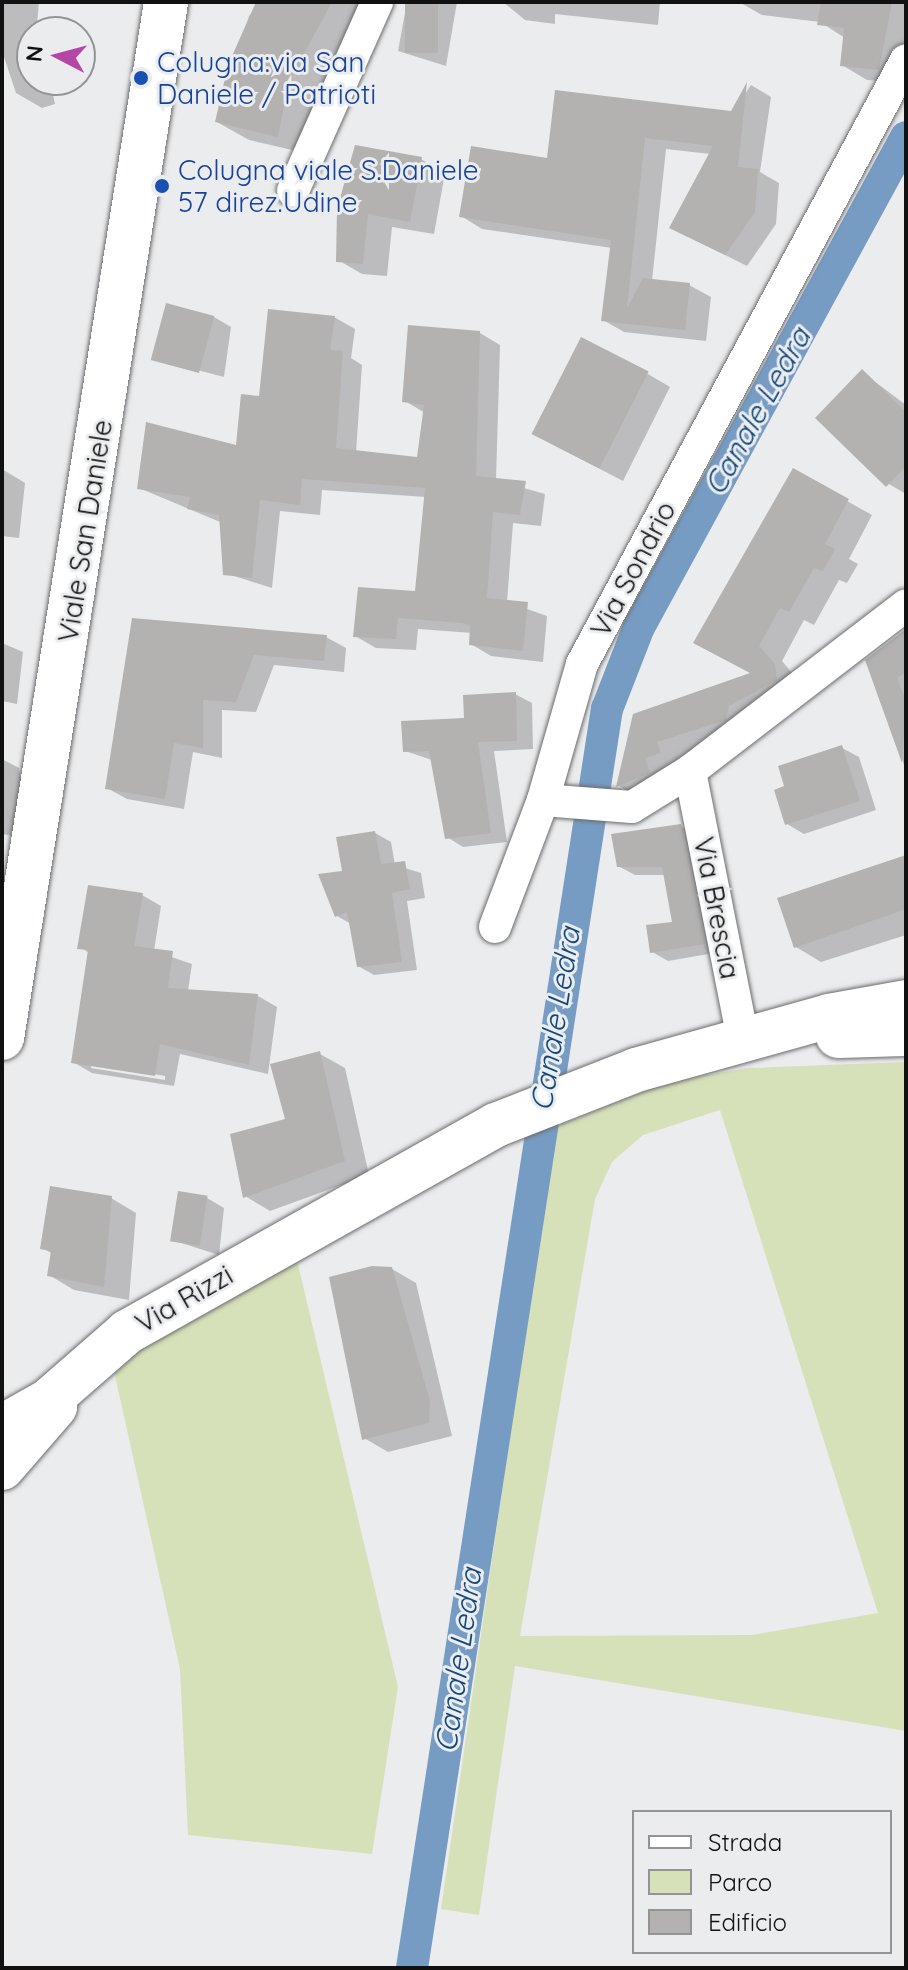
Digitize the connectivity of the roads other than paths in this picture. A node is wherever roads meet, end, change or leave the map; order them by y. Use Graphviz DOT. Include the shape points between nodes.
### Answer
graph roads {
  1 [pos="377,2"];
  2 [pos="170,9"];
  3 [pos="906,60"];
  4 [pos="293,191"];
  5 [pos="906,605"];
  6 [pos="690,771"];
  7 [pos="550,801"];
  8 [pos="495,927"];
  9 [pos="906,1002"];
  10 [pos="906,1034"];
  11 [pos="2,1038"];
  12 [pos="744,1044"];
  13 [pos="76,1374"];
  14 [pos="2,1427"];
  15 [pos="2,1468"];
  1 -- 4 [label="street"];
  2 -- 11 [label="main road, Viale San Daniele"];
  3 -- 7 [label="street, Via Sondrio" via="582,664"];
  5 -- 6 [label="street"];
  6 -- 7 [label="street" via="651,801 604,810"];
  6 -- 12 [label="street, Via Brescia"];
  7 -- 8 [label="street, Via Sondrio"];
  9 -- 12 [label="main road" via="829,1016"];
  10 -- 12 [label="main road"];
  12 -- 13 [label="main road, Via Rizzi" via="570,1093 496,1125 127,1332"];
  13 -- 14 [label="main road, Via Rizzi" via="26,1417"];
  13 -- 15 [label="main road, Via Rizzi" via="23,1452"];
}
